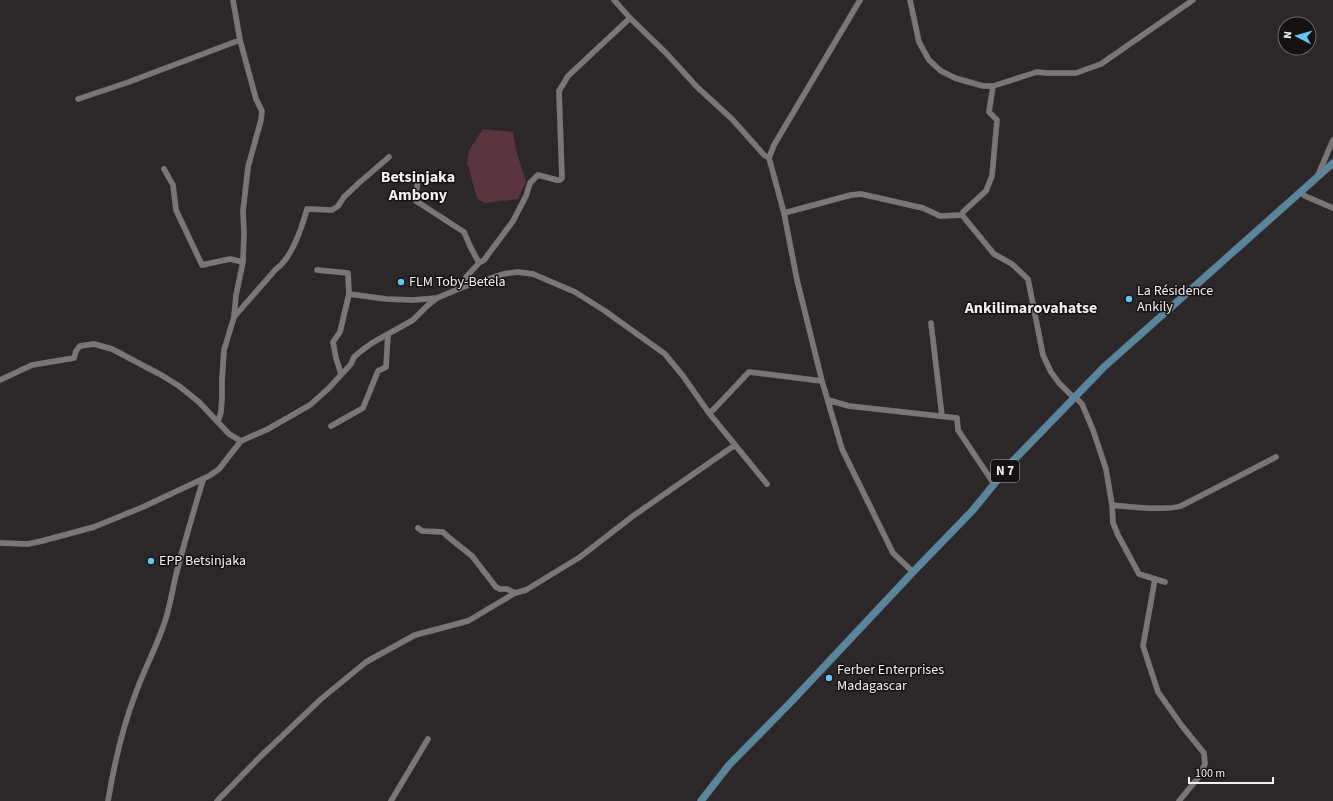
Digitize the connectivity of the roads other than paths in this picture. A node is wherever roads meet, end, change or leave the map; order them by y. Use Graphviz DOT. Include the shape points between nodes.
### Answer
graph roads {
  1 [pos="233,0"];
  2 [pos="614,0"];
  3 [pos="860,0"];
  4 [pos="910,0"];
  5 [pos="1193,0"];
  6 [pos="630,18"];
  7 [pos="240,40"];
  8 [pos="992,86"];
  9 [pos="78,99"];
  10 [pos="1333,140"];
  11 [pos="389,157"];
  12 [pos="769,158"];
  13 [pos="1333,163"];
  14 [pos="164,169"];
  15 [pos="1318,176"];
  16 [pos="418,181"];
  17 [pos="1301,192"];
  18 [pos="1333,208"];
  19 [pos="784,213"];
  20 [pos="962,215"];
  21 [pos="243,262"];
  22 [pos="479,263"];
  23 [pos="317,270"];
  24 [pos="463,287"];
  25 [pos="349,294"];
  26 [pos="437,298"];
  27 [pos="234,317"];
  28 [pos="932,323"];
  29 [pos="388,334"];
  30 [pos="340,374"];
  31 [pos="0,380"];
  32 [pos="822,381"];
  33 [pos="1075,398"];
  34 [pos="828,400"];
  35 [pos="709,413"];
  36 [pos="942,416"];
  37 [pos="218,422"];
  38 [pos="331,426"];
  39 [pos="241,441"];
  40 [pos="735,445"];
  41 [pos="1276,457"];
  42 [pos="203,480"];
  43 [pos="767,484"];
  44 [pos="994,484"];
  45 [pos="1112,505"];
  46 [pos="418,528"];
  47 [pos="0,543"];
  48 [pos="913,572"];
  49 [pos="1155,579"];
  50 [pos="1165,582"];
  51 [pos="515,593"];
  52 [pos="428,739"];
  53 [pos="108,801"];
  54 [pos="217,801"];
  55 [pos="391,801"];
  56 [pos="700,801"];
  57 [pos="1179,801"];
  1 -- 7 [label="street"];
  2 -- 6 [label="street"];
  3 -- 12 [label="street" via="774,144"];
  4 -- 8 [label="street" via="919,42 929,60 941,71 955,78"];
  5 -- 8 [label="street" via="1101,64 1076,73 1037,72"];
  6 -- 12 [label="street"];
  6 -- 22 [label="street" via="568,76 561,87 559,95 562,178 557,180 538,175 530,183 513,221"];
  7 -- 9 [label="street"];
  7 -- 21 [label="street" via="256,99 262,111 248,167 243,211"];
  8 -- 20 [label="street" via="989,112 997,120 992,176 986,191"];
  10 -- 15 [label="street"];
  11 -- 27 [label="street" via="332,210 307,209 289,255"];
  12 -- 19 [label="street"];
  13 -- 15 [label="main road, N 7"];
  14 -- 21 [label="street" via="173,185 176,210 202,264 230,259"];
  15 -- 17 [label="main road, N 7"];
  16 -- 22 [label="street" via="416,201 464,232"];
  17 -- 18 [label="street"];
  17 -- 33 [label="main road, N 7" via="1104,367"];
  19 -- 20 [label="street" via="861,194 923,208 940,216"];
  19 -- 32 [label="street" via="796,280"];
  20 -- 33 [label="street" via="994,254 1012,264 1028,279 1043,355 1059,383"];
  21 -- 27 [label="street"];
  22 -- 24 [label="street" via="466,277"];
  23 -- 25 [label="street" via="348,273"];
  24 -- 26 [label="street"];
  24 -- 35 [label="street" via="503,274 518,272 533,274 575,292 665,354"];
  25 -- 26 [label="street" via="386,299"];
  25 -- 30 [label="street" via="340,332 333,342"];
  26 -- 29 [label="street" via="413,320"];
  27 -- 37 [label="street" via="224,350 222,405"];
  28 -- 36 [label="street"];
  29 -- 30 [label="street" via="361,351"];
  29 -- 38 [label="street" via="386,367 378,371 363,408"];
  30 -- 39 [label="street" via="323,394 310,404 268,429"];
  31 -- 37 [label="street" via="32,365 74,358 80,346 94,344 112,349 179,386"];
  32 -- 34 [label="street"];
  32 -- 35 [label="street" via="749,372"];
  33 -- 44 [label="main road, N 7"];
  33 -- 45 [label="street" via="1082,404 1102,456"];
  34 -- 36 [label="street" via="849,406"];
  34 -- 48 [label="street" via="842,449 893,553"];
  35 -- 40 [label="street"];
  36 -- 44 [label="street" via="957,418 958,430"];
  37 -- 39 [label="street" via="229,434"];
  39 -- 42 [label="street" via="219,469"];
  40 -- 43 [label="street"];
  40 -- 51 [label="street" via="645,507 580,557 526,590"];
  41 -- 45 [label="street" via="1181,506 1174,508"];
  42 -- 47 [label="street" via="94,527 28,544"];
  42 -- 53 [label="street" via="163,628 134,695 112,774"];
  44 -- 48 [label="main road, N 7" via="973,510"];
  45 -- 49 [label="street" via="1113,523 1140,574"];
  46 -- 51 [label="street" via="422,531 443,532 472,556 496,586"];
  48 -- 56 [label="main road, N 7" via="729,765"];
  49 -- 50 [label="street"];
  49 -- 57 [label="street" via="1143,646 1158,692 1204,753 1205,764 1198,778"];
  51 -- 54 [label="street" via="468,621 415,635 366,662 321,699"];
  52 -- 55 [label="street"];
}
